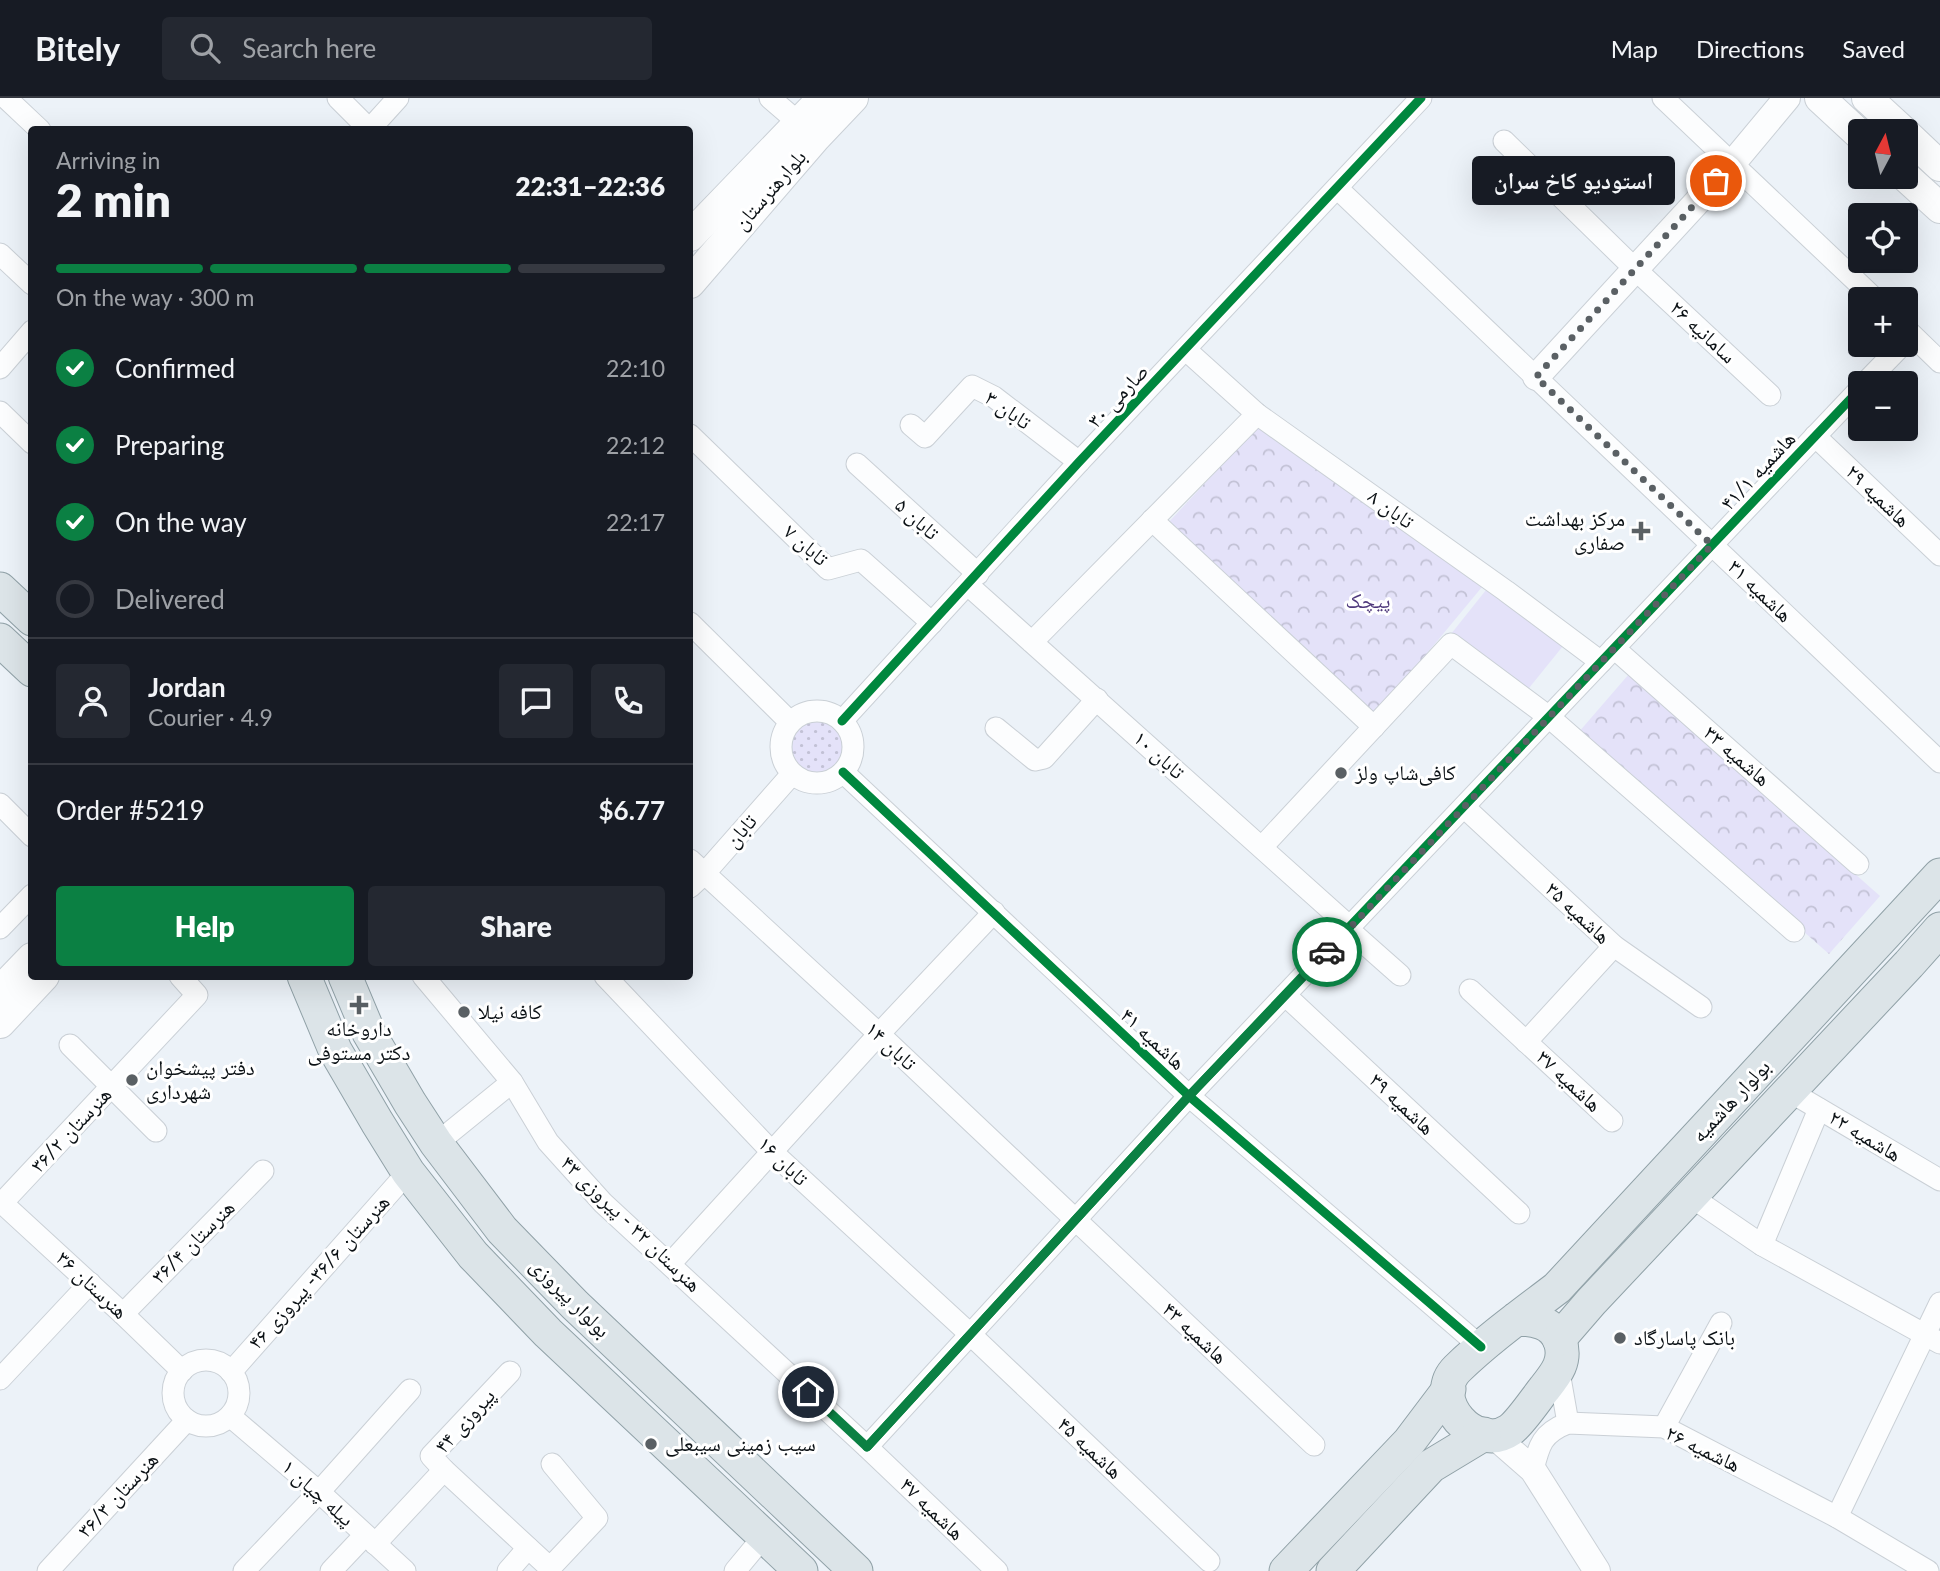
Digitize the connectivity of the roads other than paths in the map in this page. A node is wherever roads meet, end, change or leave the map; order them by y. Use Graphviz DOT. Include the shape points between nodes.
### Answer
graph roads {
  1 [pos="6,98"];
  2 [pos="338,98"];
  3 [pos="398,98"];
  4 [pos="771,98"];
  5 [pos="823,98"];
  6 [pos="853,98"];
  7 [pos="1421,98"];
  8 [pos="1663,98"];
  9 [pos="1787,98"];
  10 [pos="1820,98"];
  11 [pos="1867,98"];
  12 [pos="1889,119"];
  13 [pos="799,123"];
  14 [pos="1848,124"];
  15 [pos="36,126"];
  16 [pos="366,126"];
  17 [pos="372,126"];
  18 [pos="1504,141"];
  19 [pos="1918,146"];
  20 [pos="1732,164"];
  21 [pos="1940,166"];
  22 [pos="1337,188"];
  23 [pos="1918,188"];
  24 [pos="1940,208"];
  25 [pos="693,233"];
  26 [pos="0,254"];
  27 [pos="1636,269"];
  28 [pos="28,280"];
  29 [pos="693,280"];
  30 [pos="1862,287"];
  31 [pos="28,336"];
  32 [pos="1918,346"];
  33 [pos="1185,350"];
  34 [pos="1888,357"];
  35 [pos="1940,362"];
  36 [pos="0,368"];
  37 [pos="1876,371"];
  38 [pos="1536,377"];
  39 [pos="1770,395"];
  40 [pos="1848,402"];
  41 [pos="0,412"];
  42 [pos="1258,414"];
  43 [pos="911,425"];
  44 [pos="1815,436"];
  45 [pos="693,438"];
  46 [pos="28,439"];
  47 [pos="1079,462"];
  48 [pos="857,464"];
  49 [pos="1152,520"];
  50 [pos="1712,545"];
  51 [pos="1940,555"];
  52 [pos="973,580"];
  53 [pos="0,589"];
  54 [pos="28,615"];
  55 [pos="932,623"];
  56 [pos="693,626"];
  57 [pos="0,640"];
  58 [pos="1032,642"];
  59 [pos="1608,655"];
  60 [pos="28,666"];
  61 [pos="1097,699"];
  62 [pos="1549,717"];
  63 [pos="842,721"];
  64 [pos="790,722"];
  65 [pos="1374,727"];
  66 [pos="996,728"];
  67 [pos="1940,762"];
  68 [pos="843,772"];
  69 [pos="792,774"];
  70 [pos="0,804"];
  71 [pos="1464,807"];
  72 [pos="28,832"];
  73 [pos="1262,848"];
  74 [pos="1858,864"];
  75 [pos="694,874"];
  76 [pos="1940,875"];
  77 [pos="28,899"];
  78 [pos="994,912"];
  79 [pos="0,928"];
  80 [pos="1349,928"];
  81 [pos="1794,931"];
  82 [pos="1882,937"];
  83 [pos="1929,945"];
  84 [pos="1615,946"];
  85 [pos="28,962"];
  86 [pos="1400,975"];
  87 [pos="40,980"];
  88 [pos="184,980"];
  89 [pos="306,980"];
  90 [pos="347,980"];
  91 [pos="426,980"];
  92 [pos="609,980"];
  93 [pos="1470,990"];
  94 [pos="0,991"];
  95 [pos="1285,995"];
  96 [pos="1702,1007"];
  97 [pos="0,1023"];
  98 [pos="879,1034"];
  99 [pos="1526,1042"];
  100 [pos="71,1045"];
  101 [pos="512,1082"];
  102 [pos="112,1087"];
  103 [pos="1789,1091"];
  104 [pos="1189,1096"];
  105 [pos="1819,1109"];
  106 [pos="1612,1121"];
  107 [pos="156,1131"];
  108 [pos="448,1134"];
  109 [pos="771,1151"];
  110 [pos="264,1171"];
  111 [pos="408,1172"];
  112 [pos="1940,1180"];
  113 [pos="1690,1196"];
  114 [pos="1,1202"];
  115 [pos="1519,1213"];
  116 [pos="1075,1221"];
  117 [pos="1762,1245"];
  118 [pos="670,1264"];
  119 [pos="90,1283"];
  120 [pos="1940,1303"];
  121 [pos="123,1314"];
  122 [pos="1516,1319"];
  123 [pos="1721,1323"];
  124 [pos="971,1335"];
  125 [pos="1559,1339"];
  126 [pos="1932,1339"];
  127 [pos="1481,1348"];
  128 [pos="182,1371"];
  129 [pos="231,1372"];
  130 [pos="510,1372"];
  131 [pos="1559,1372"];
  132 [pos="0,1379"];
  133 [pos="1448,1389"];
  134 [pos="410,1390"];
  135 [pos="230,1416"];
  136 [pos="187,1420"];
  137 [pos="1568,1423"];
  138 [pos="1664,1427"];
  139 [pos="1488,1435"];
  140 [pos="1314,1445"];
  141 [pos="867,1447"];
  142 [pos="552,1464"];
  143 [pos="444,1470"];
  144 [pos="1534,1471"];
  145 [pos="318,1492"];
  146 [pos="1837,1517"];
  147 [pos="764,1536"];
  148 [pos="370,1539"];
  149 [pos="528,1548"];
  150 [pos="1209,1560"];
  151 [pos="1926,1570"];
  152 [pos="48,1571"];
  153 [pos="244,1571"];
  154 [pos="331,1571"];
  155 [pos="405,1571"];
  156 [pos="508,1571"];
  157 [pos="735,1571"];
  158 [pos="801,1571"];
  159 [pos="856,1571"];
  160 [pos="997,1571"];
  161 [pos="1286,1571"];
  162 [pos="1334,1571"];
  163 [pos="1597,1571"];
  1 -- 15 [label="street"];
  2 -- 16 [label="street"];
  3 -- 17 [label="street"];
  4 -- 13 [label="street"];
  5 -- 13 [label="main road, بلوارهنرستان"];
  6 -- 29 [label="main road, بلوارهنرستان"];
  7 -- 22 [label="street, صارمی ۳۰"];
  8 -- 20 [label="street"];
  9 -- 20 [label="street"];
  10 -- 14 [label="main road"];
  11 -- 12 [label="main road"];
  13 -- 25 [label="main road, بلوارهنرستان"];
  18 -- 27 [label="street, سامانیه ۲۶"];
  19 -- 21 [label="main road"];
  20 -- 27 [label="street"];
  20 -- 30 [label="street"];
  22 -- 33 [label="street, صارمی ۳۰"];
  22 -- 38 [label="street, هاشمیه ۳۱"];
  23 -- 24 [label="main road"];
  26 -- 28 [label="street"];
  27 -- 38 [label="street"];
  27 -- 39 [label="street, سامانیه ۲۶"];
  31 -- 36 [label="street"];
  32 -- 35 [label="street"];
  33 -- 42 [label="street, تابان ۸"];
  33 -- 47 [label="street, صارمی ۳۰"];
  34 -- 37 [label="street"];
  38 -- 50 [label="street, هاشمیه ۳۱"];
  40 -- 44 [label="street, هاشمیه ۴۱/۱"];
  41 -- 46 [label="street"];
  42 -- 49 [label="street"];
  42 -- 59 [label="street, تابان ۸" via="1506,591"];
  43 -- 47 [label="street, تابان ۳" via="925,437 972,387 995,397"];
  44 -- 50 [label="street, هاشمیه ۴۱/۱"];
  44 -- 51 [label="street, هاشمیه ۲۹"];
  45 -- 55 [label="street, تابان ۷" via="828,569 861,560"];
  47 -- 52 [label="street, صارمی ۳۰"];
  48 -- 52 [label="street, تابان ۵"];
  49 -- 58 [label="street"];
  49 -- 65 [label="street"];
  50 -- 59 [label="street, هاشمیه ۴۱/۱"];
  50 -- 67 [label="street, هاشمیه ۳۱"];
  52 -- 55 [label="street, صارمی ۳۰"];
  52 -- 58 [label="street, تابان ۱۰"];
  53 -- 54 [label="main road"];
  55 -- 63 [label="street, صارمی ۳۰"];
  56 -- 64 [label="street"];
  57 -- 60 [label="main road"];
  58 -- 61 [label="street, تابان ۱۰"];
  59 -- 62 [label="street, هاشمیه ۴۱/۱"];
  59 -- 74 [label="street, هاشمیه ۳۳"];
  61 -- 66 [label="street" via="1038,760"];
  61 -- 73 [label="street, تابان ۱۰"];
  62 -- 65 [label="street" via="1451,644"];
  62 -- 71 [label="street, هاشمیه ۴۱/۱"];
  62 -- 81 [label="street"];
  63 -- 64 [label="street" via="816,711"];
  63 -- 68 [label="street" via="853,746"];
  64 -- 69 [label="street" via="780,748"];
  65 -- 73 [label="street"];
  68 -- 69 [label="street" via="818,783"];
  68 -- 78 [label="street, هاشمیه ۴۱"];
  69 -- 75 [label="street, تابان"];
  70 -- 72 [label="street"];
  71 -- 80 [label="street, هاشمیه ۴۱/۱"];
  71 -- 84 [label="street, هاشمیه ۳۵"];
  73 -- 80 [label="street, تابان ۱۰"];
  75 -- 98 [label="street, تابان ۱۴"];
  76 -- 82 [label="main road, بولوار هاشمیه"];
  77 -- 79 [label="street"];
  78 -- 98 [label="street"];
  78 -- 104 [label="street, هاشمیه ۴۱"];
  80 -- 86 [label="street, تابان ۱۰"];
  80 -- 95 [label="street, هاشمیه ۴۱/۱"];
  82 -- 83 [label="main road"];
  82 -- 122 [label="main road, بولوار هاشمیه" via="1558,1288"];
  83 -- 103 [label="main road, بولوار هاشمیه"];
  84 -- 96 [label="street, هاشمیه ۳۵"];
  84 -- 99 [label="street"];
  85 -- 94 [label="main road"];
  87 -- 97 [label="main road"];
  88 -- 102 [label="street, هنرستان ۳۶/۲" via="197,995"];
  89 -- 111 [label="main road, بولوار پیروزی" via="335,1050"];
  90 -- 159 [label="main road, بولوار پیروزی" via="369,1033 410,1103 502,1230"];
  91 -- 101 [label="street, هنرستان ۳۲ - پیروزی ۴۳"];
  92 -- 109 [label="street, تابان ۱۶"];
  93 -- 99 [label="street, هاشمیه ۳۷"];
  95 -- 104 [label="street, هاشمیه ۴۱/۱"];
  95 -- 115 [label="street, هاشمیه ۳۹"];
  98 -- 109 [label="street"];
  98 -- 116 [label="street, تابان ۱۴"];
  99 -- 106 [label="street, هاشمیه ۳۷"];
  100 -- 102 [label="street"];
  101 -- 108 [label="street"];
  101 -- 118 [label="street, هنرستان ۳۲ - پیروزی ۴۳" via="548,1142 603,1203"];
  102 -- 107 [label="street"];
  102 -- 114 [label="street, هنرستان ۳۶/۲"];
  103 -- 105 [label="street, هاشمیه ۲۲"];
  103 -- 113 [label="main road, بولوار هاشمیه"];
  104 -- 116 [label="street, هاشمیه ۴۱/۱"];
  104 -- 127 [label="street, هاشمیه ۴۱"];
  105 -- 112 [label="street, هاشمیه ۲۲"];
  105 -- 117 [label="street"];
  109 -- 118 [label="street"];
  109 -- 124 [label="street, تابان ۱۶"];
  110 -- 121 [label="street, هنرستان ۳۶/۴"];
  111 -- 129 [label="street, هنرستان ۳۶/۶- پیروزی ۴۶"];
  111 -- 147 [label="main road, بولوار پیروزی" via="473,1255 548,1333"];
  113 -- 117 [label="street"];
  113 -- 125 [label="main road, بولوار هاشمیه"];
  114 -- 119 [label="street, هنرستان ۳۶"];
  116 -- 124 [label="street, هاشمیه ۴۱/۱"];
  116 -- 140 [label="street, هاشمیه ۴۳"];
  117 -- 126 [label="street"];
  118 -- 141 [label="street, هنرستان ۳۲ - پیروزی ۴۳"];
  119 -- 121 [label="street, هنرستان ۳۶"];
  119 -- 132 [label="street"];
  120 -- 126 [label="street"];
  121 -- 128 [label="street, هنرستان ۳۶"];
  122 -- 125 [label="main road" via="1533,1319 1549,1326"];
  122 -- 127 [label="main road"];
  123 -- 138 [label="street"];
  124 -- 141 [label="street, هاشمیه ۴۱/۱"];
  124 -- 150 [label="street, هاشمیه ۴۵"];
  125 -- 131 [label="main road" via="1563,1356"];
  126 -- 146 [label="street"];
  127 -- 133 [label="main road" via="1454,1372"];
  128 -- 129 [label="street" via="190,1364 212,1361"];
  128 -- 136 [label="street" via="173,1391 174,1402"];
  129 -- 135 [label="street" via="239,1399"];
  130 -- 143 [label="street, پیروزی ۴۴" via="431,1456"];
  131 -- 137 [label="street"];
  131 -- 139 [label="main road" via="1511,1430"];
  133 -- 139 [label="main road" via="1450,1407 1460,1422"];
  133 -- 161 [label="main road" via="1409,1442"];
  134 -- 145 [label="street"];
  135 -- 136 [label="street" via="205,1426"];
  135 -- 145 [label="street, پیله چیان ۱"];
  136 -- 152 [label="street, هنرستان ۳۶/۳"];
  137 -- 138 [label="street, هاشمیه ۲۶"];
  137 -- 144 [label="street" via="1554,1429 1539,1445"];
  138 -- 146 [label="street, هاشمیه ۲۶"];
  139 -- 144 [label="street"];
  139 -- 162 [label="main road" via="1431,1466"];
  141 -- 160 [label="street, هاشمیه ۴۷"];
  142 -- 149 [label="street" via="597,1518 550,1568"];
  143 -- 148 [label="street"];
  143 -- 149 [label="street"];
  144 -- 163 [label="street"];
  145 -- 148 [label="street, پیله چیان ۱"];
  145 -- 153 [label="street"];
  146 -- 151 [label="street, هاشمیه ۲۶"];
  147 -- 157 [label="street"];
  147 -- 158 [label="main road, بولوار پیروزی"];
  148 -- 154 [label="street"];
  148 -- 155 [label="street, پیله چیان ۱"];
  149 -- 156 [label="street"];
}
